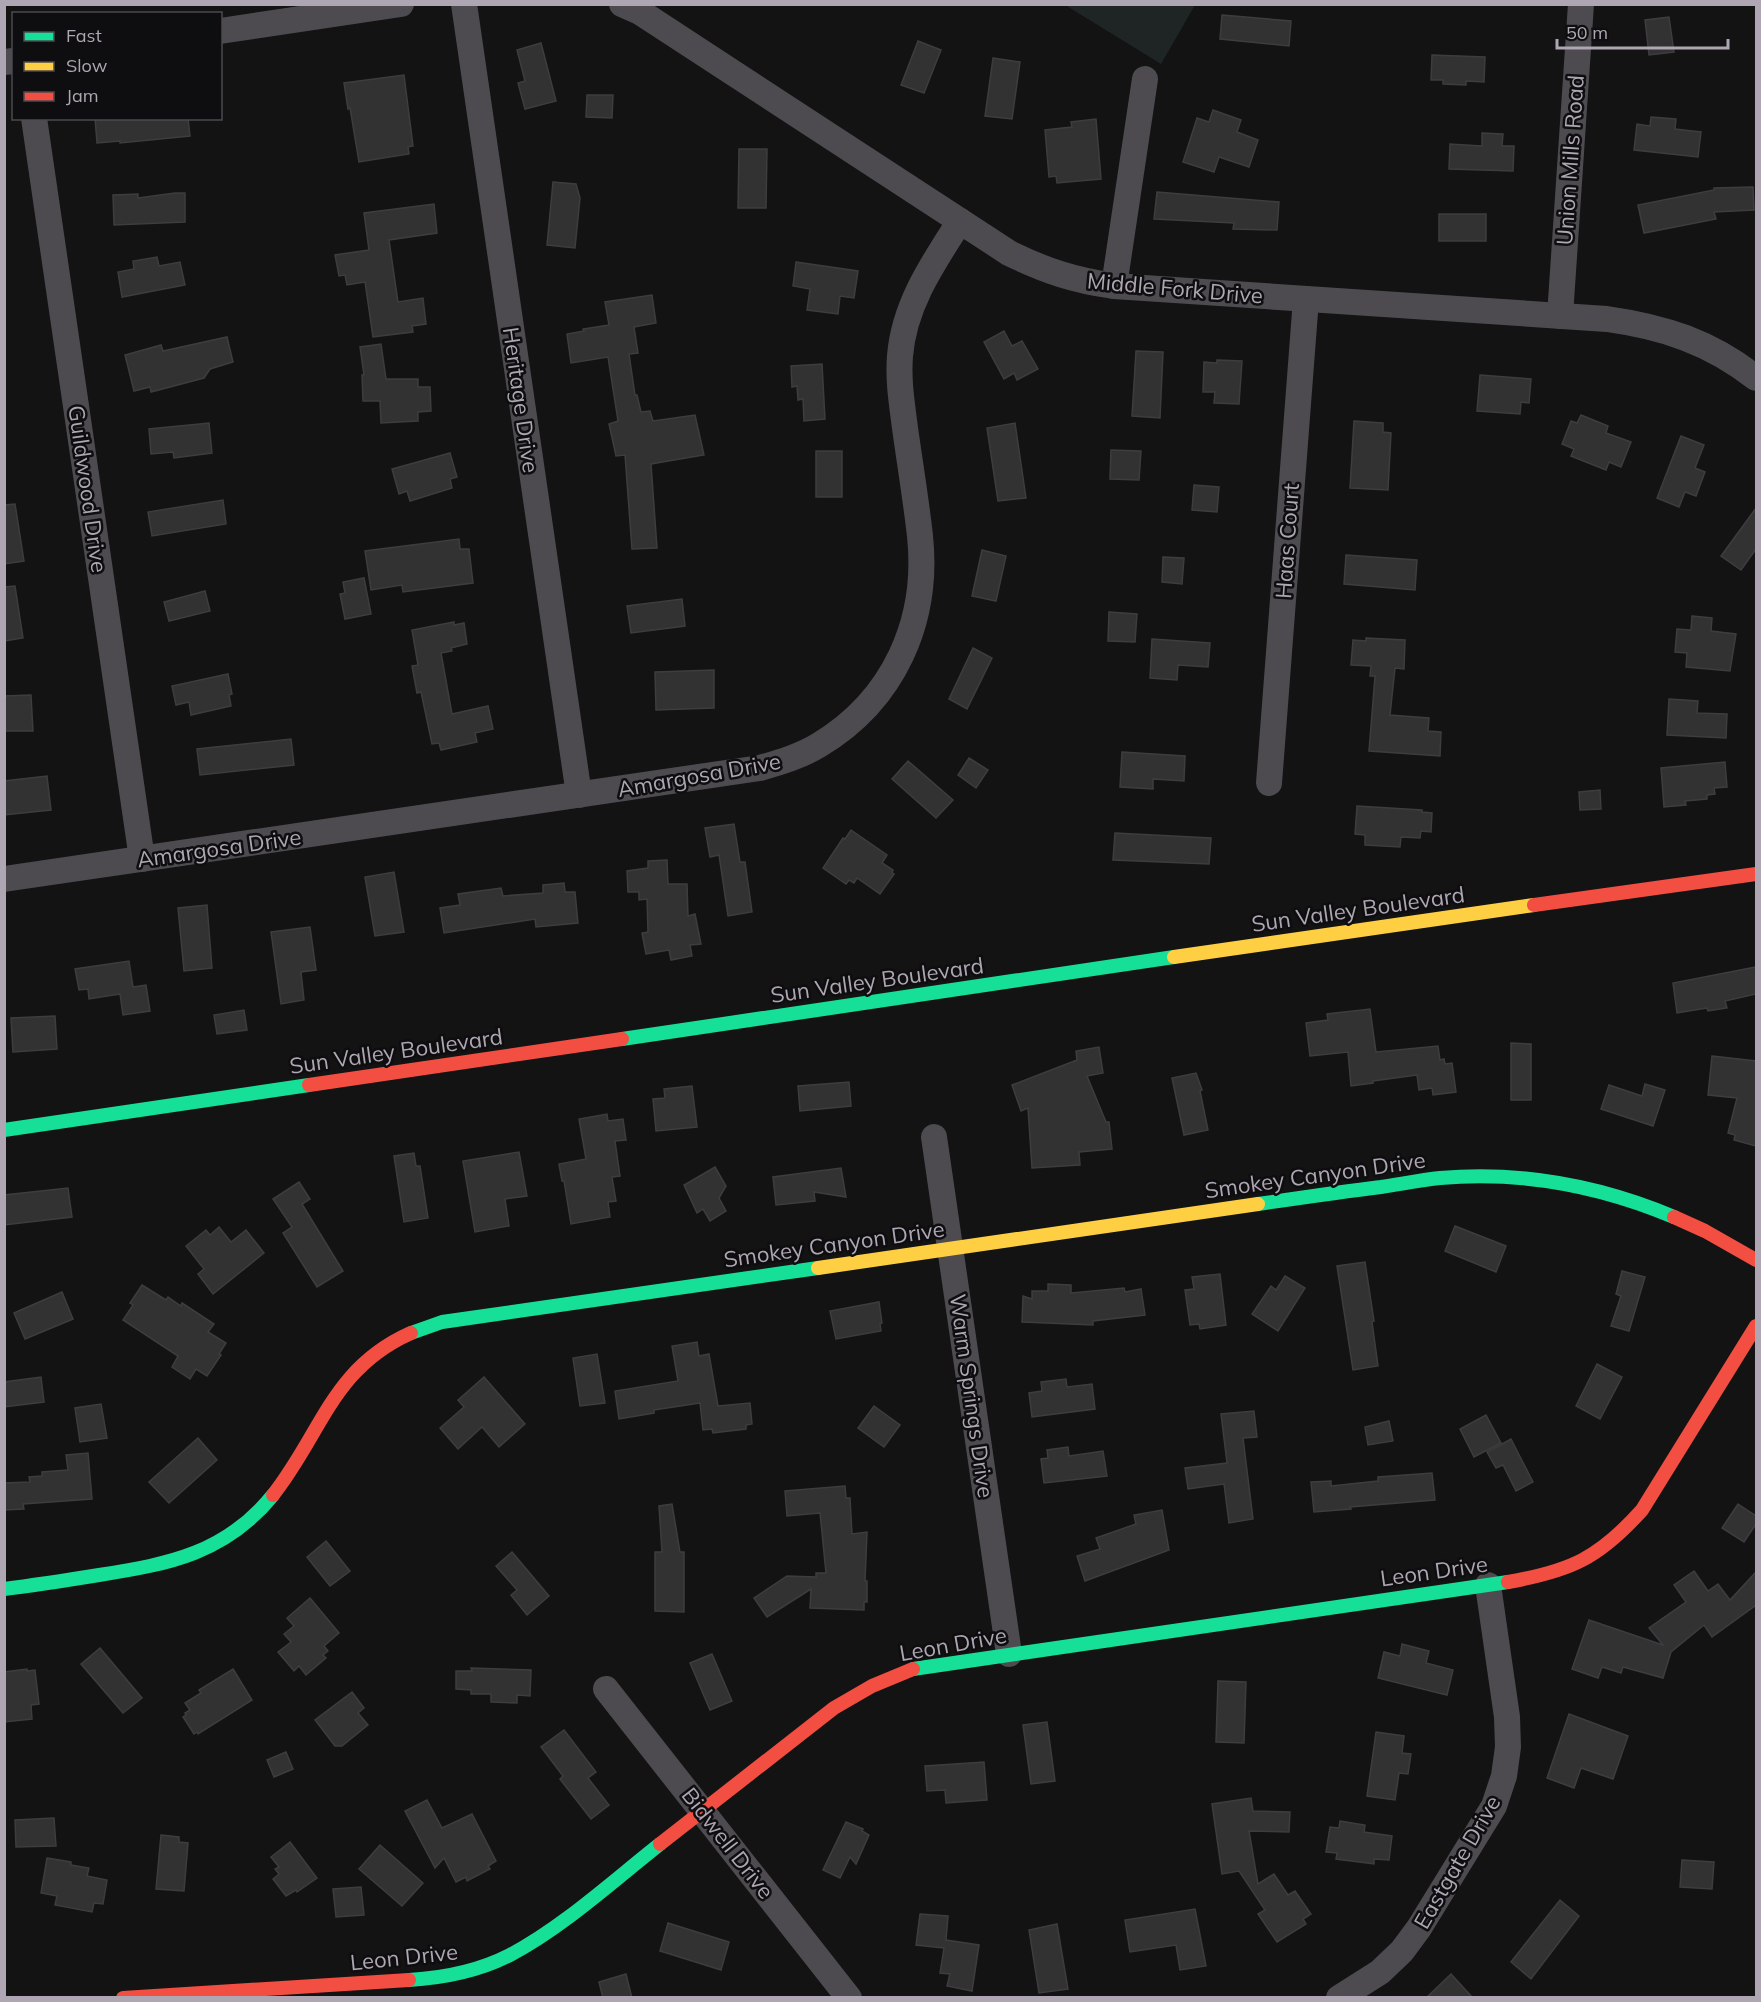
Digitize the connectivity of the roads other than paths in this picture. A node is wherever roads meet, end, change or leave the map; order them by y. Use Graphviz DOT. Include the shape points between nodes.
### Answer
graph roads {
  1 [pos="401,4"];
  2 [pos="464,4"];
  3 [pos="622,4"];
  4 [pos="1581,4"];
  5 [pos="359,8"];
  6 [pos="222,31"];
  7 [pos="1145,79"];
  8 [pos="34,120"];
  9 [pos="960,221"];
  10 [pos="1114,286"];
  11 [pos="1306,299"];
  12 [pos="1560,316"];
  13 [pos="1756,378"];
  14 [pos="1269,783"];
  15 [pos="579,795"];
  16 [pos="142,859"];
  17 [pos="1756,874"];
  18 [pos="4,879"];
  19 [pos="4,1130"];
  20 [pos="934,1137"];
  21 [pos="950,1249"];
  22 [pos="1756,1260"];
  23 [pos="1756,1326"];
  24 [pos="1488,1585"];
  25 [pos="4,1589"];
  26 [pos="1010,1654"];
  27 [pos="606,1689"];
  28 [pos="703,1811"];
  29 [pos="365,1991"];
  30 [pos="123,1998"];
  31 [pos="849,1998"];
  32 [pos="1339,1998"];
  1 -- 5 [label="street"];
  2 -- 15 [label="street, Heritage Drive"];
  3 -- 9 [label="street, Middle Fork Drive"];
  4 -- 12 [label="street, Union Mills Road"];
  5 -- 6 [label="street"];
  7 -- 10 [label="street"];
  8 -- 16 [label="street, Guildwood Drive"];
  9 -- 10 [label="street, Middle Fork Drive" via="1009,253 1043,269 1079,281"];
  9 -- 15 [label="street, Amargosa Drive" via="917,291 900,355 899,387 922,567 919,603 909,639 894,670 873,700 848,725 789,759 760,768"];
  10 -- 11 [label="street, Middle Fork Drive"];
  11 -- 12 [label="street, Middle Fork Drive"];
  11 -- 14 [label="street, Haas Court"];
  12 -- 13 [label="street, Middle Fork Drive" via="1640,324 1676,333 1710,348"];
  15 -- 16 [label="street, Amargosa Drive"];
  16 -- 18 [label="street, Amargosa Drive"];
  17 -- 19 [label="street, Sun Valley Boulevard"];
  20 -- 21 [label="street, Warm Springs Drive"];
  21 -- 22 [label="street, Smokey Canyon Drive" via="1440,1178 1492,1176 1592,1189 1638,1202 1688,1221"];
  21 -- 25 [label="street, Smokey Canyon Drive" via="454,1321 414,1331 385,1345 361,1364 340,1388 277,1492 253,1518 222,1541 160,1566"];
  21 -- 26 [label="street, Warm Springs Drive"];
  23 -- 24 [label="street, Leon Drive" via="1642,1510 1622,1534 1574,1567"];
  24 -- 26 [label="street, Leon Drive"];
  24 -- 32 [label="street, Eastgate Drive" via="1508,1747 1494,1806 1402,1950 1380,1972"];
  26 -- 28 [label="street, Leon Drive" via="914,1669 883,1679 854,1694"];
  27 -- 28 [label="street, Bidwell Drive"];
  28 -- 29 [label="street, Leon Drive" via="543,1936 508,1956 469,1971"];
  28 -- 31 [label="street, Bidwell Drive"];
  29 -- 30 [label="street, Leon Drive"];
}
